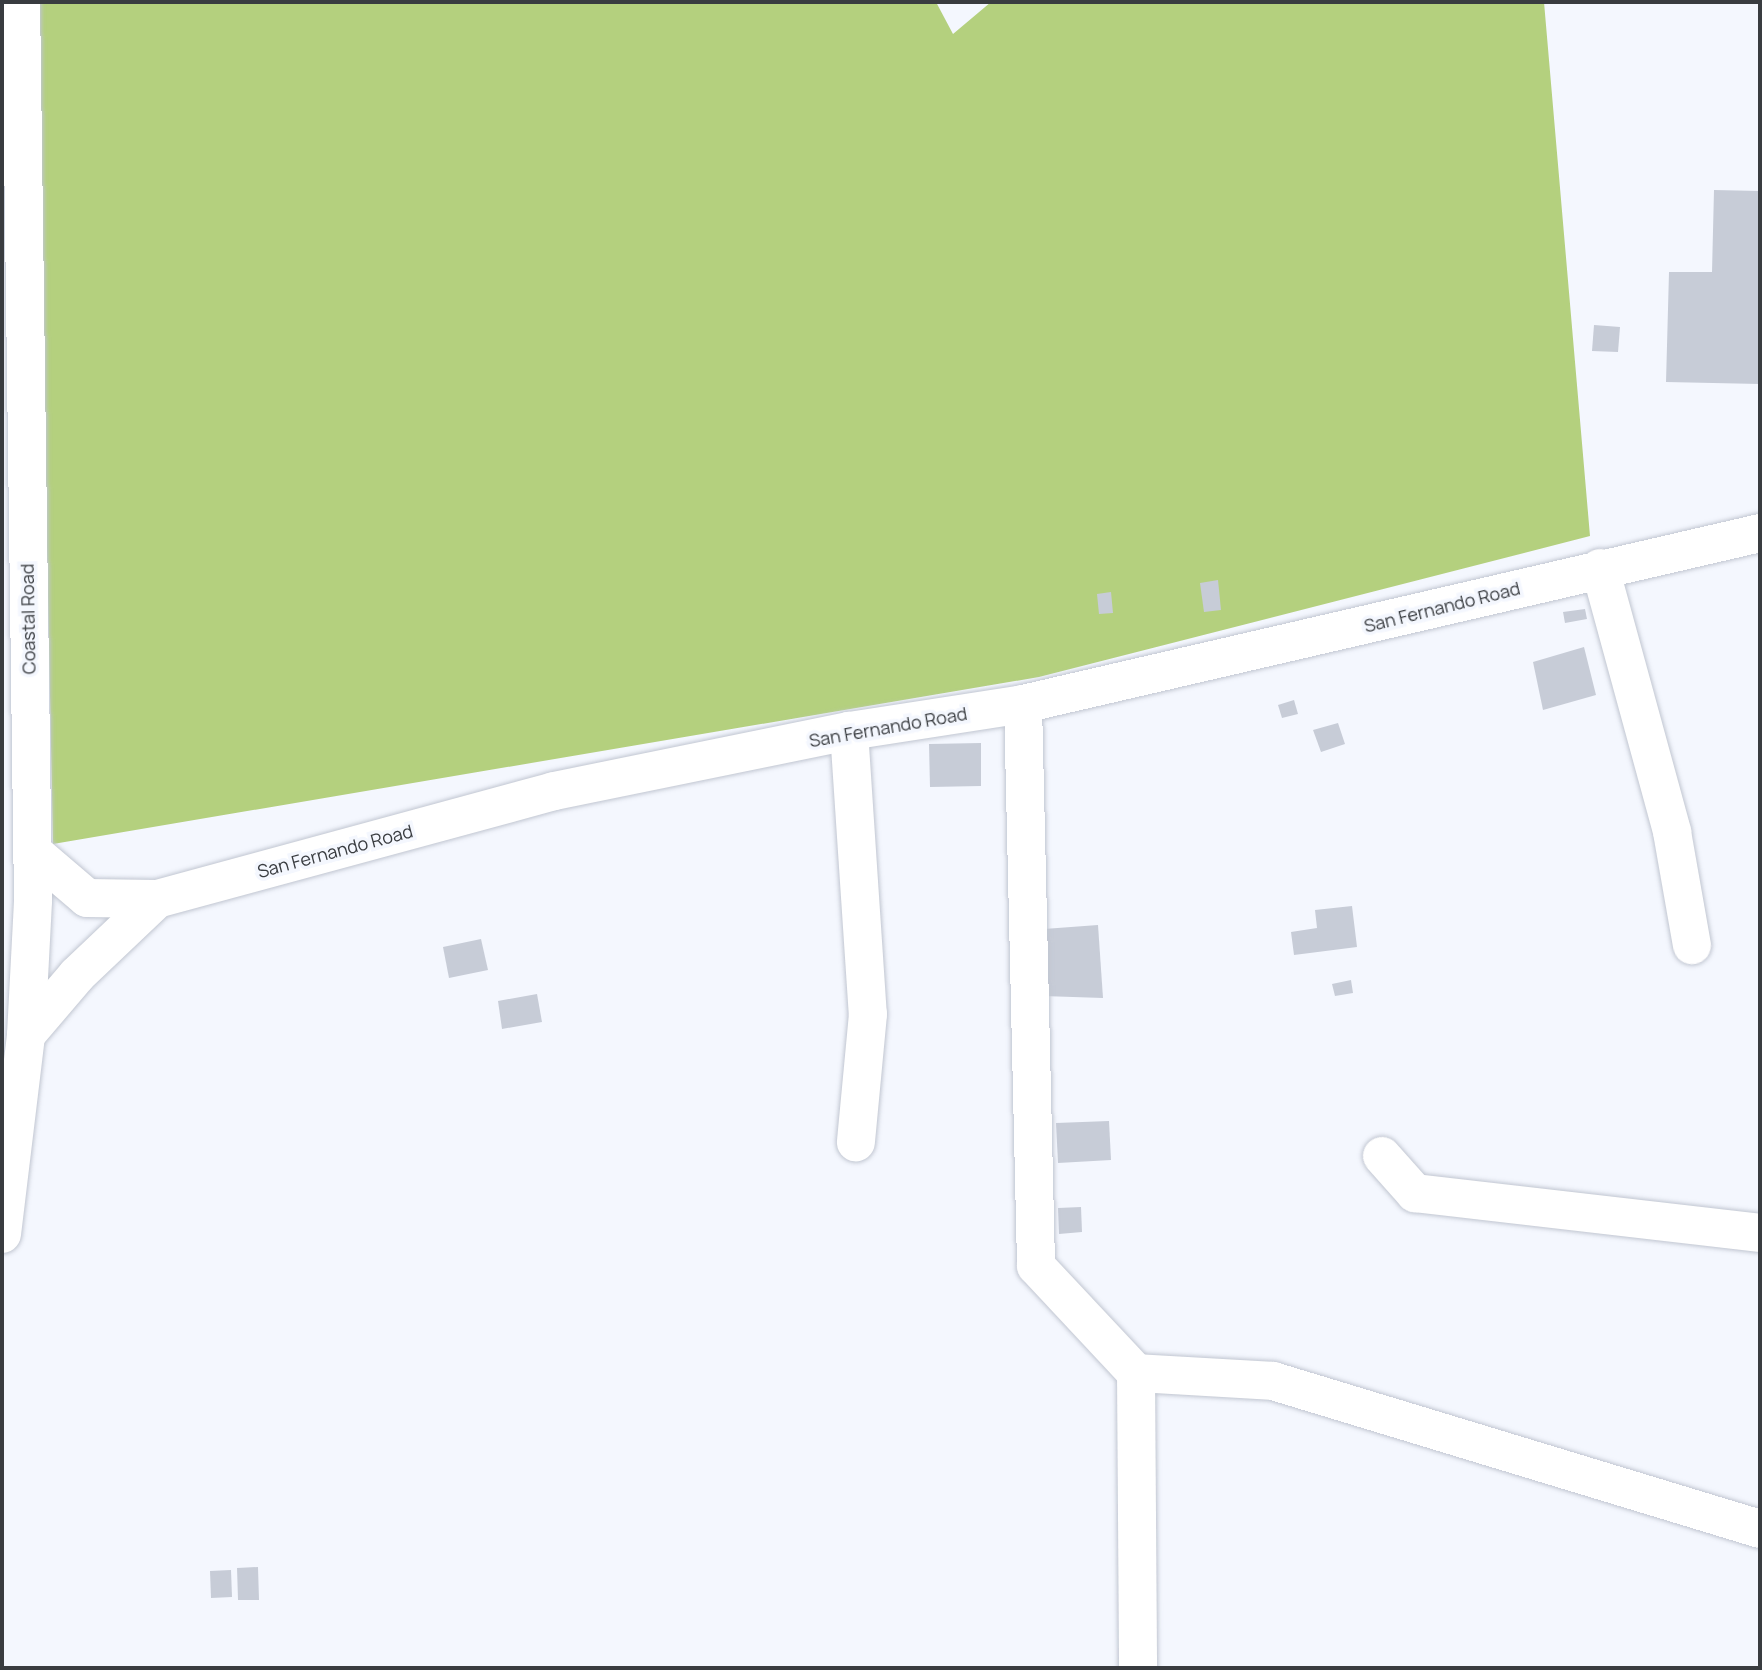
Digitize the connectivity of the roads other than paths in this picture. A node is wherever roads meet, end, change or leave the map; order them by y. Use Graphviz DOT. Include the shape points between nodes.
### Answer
graph roads {
  1 [pos="21,2"];
  2 [pos="1760,533"];
  3 [pos="1600,568"];
  4 [pos="1023,704"];
  5 [pos="849,731"];
  6 [pos="32,851"];
  7 [pos="157,899"];
  8 [pos="1692,945"];
  9 [pos="26,1035"];
  10 [pos="856,1142"];
  11 [pos="1382,1156"];
  12 [pos="1760,1233"];
  13 [pos="2,1234"];
  14 [pos="1136,1373"];
  15 [pos="1760,1529"];
  16 [pos="1138,1668"];
  1 -- 6 [label="street, Coastal Road"];
  2 -- 3 [label="street, San Fernando Road"];
  3 -- 4 [label="street, San Fernando Road"];
  3 -- 8 [label="street" via="1672,832"];
  4 -- 5 [label="street, San Fernando Road"];
  4 -- 14 [label="street" via="1036,1266"];
  5 -- 7 [label="street, San Fernando Road" via="554,792"];
  5 -- 10 [label="street" via="868,1014"];
  6 -- 7 [label="street, San Fernando Road" via="87,898"];
  6 -- 9 [label="street, Coastal Road"];
  7 -- 9 [label="street" via="77,975"];
  9 -- 13 [label="street, Coastal Road"];
  11 -- 12 [label="street" via="1415,1192"];
  14 -- 15 [label="street" via="1273,1381"];
  14 -- 16 [label="street"];
}
